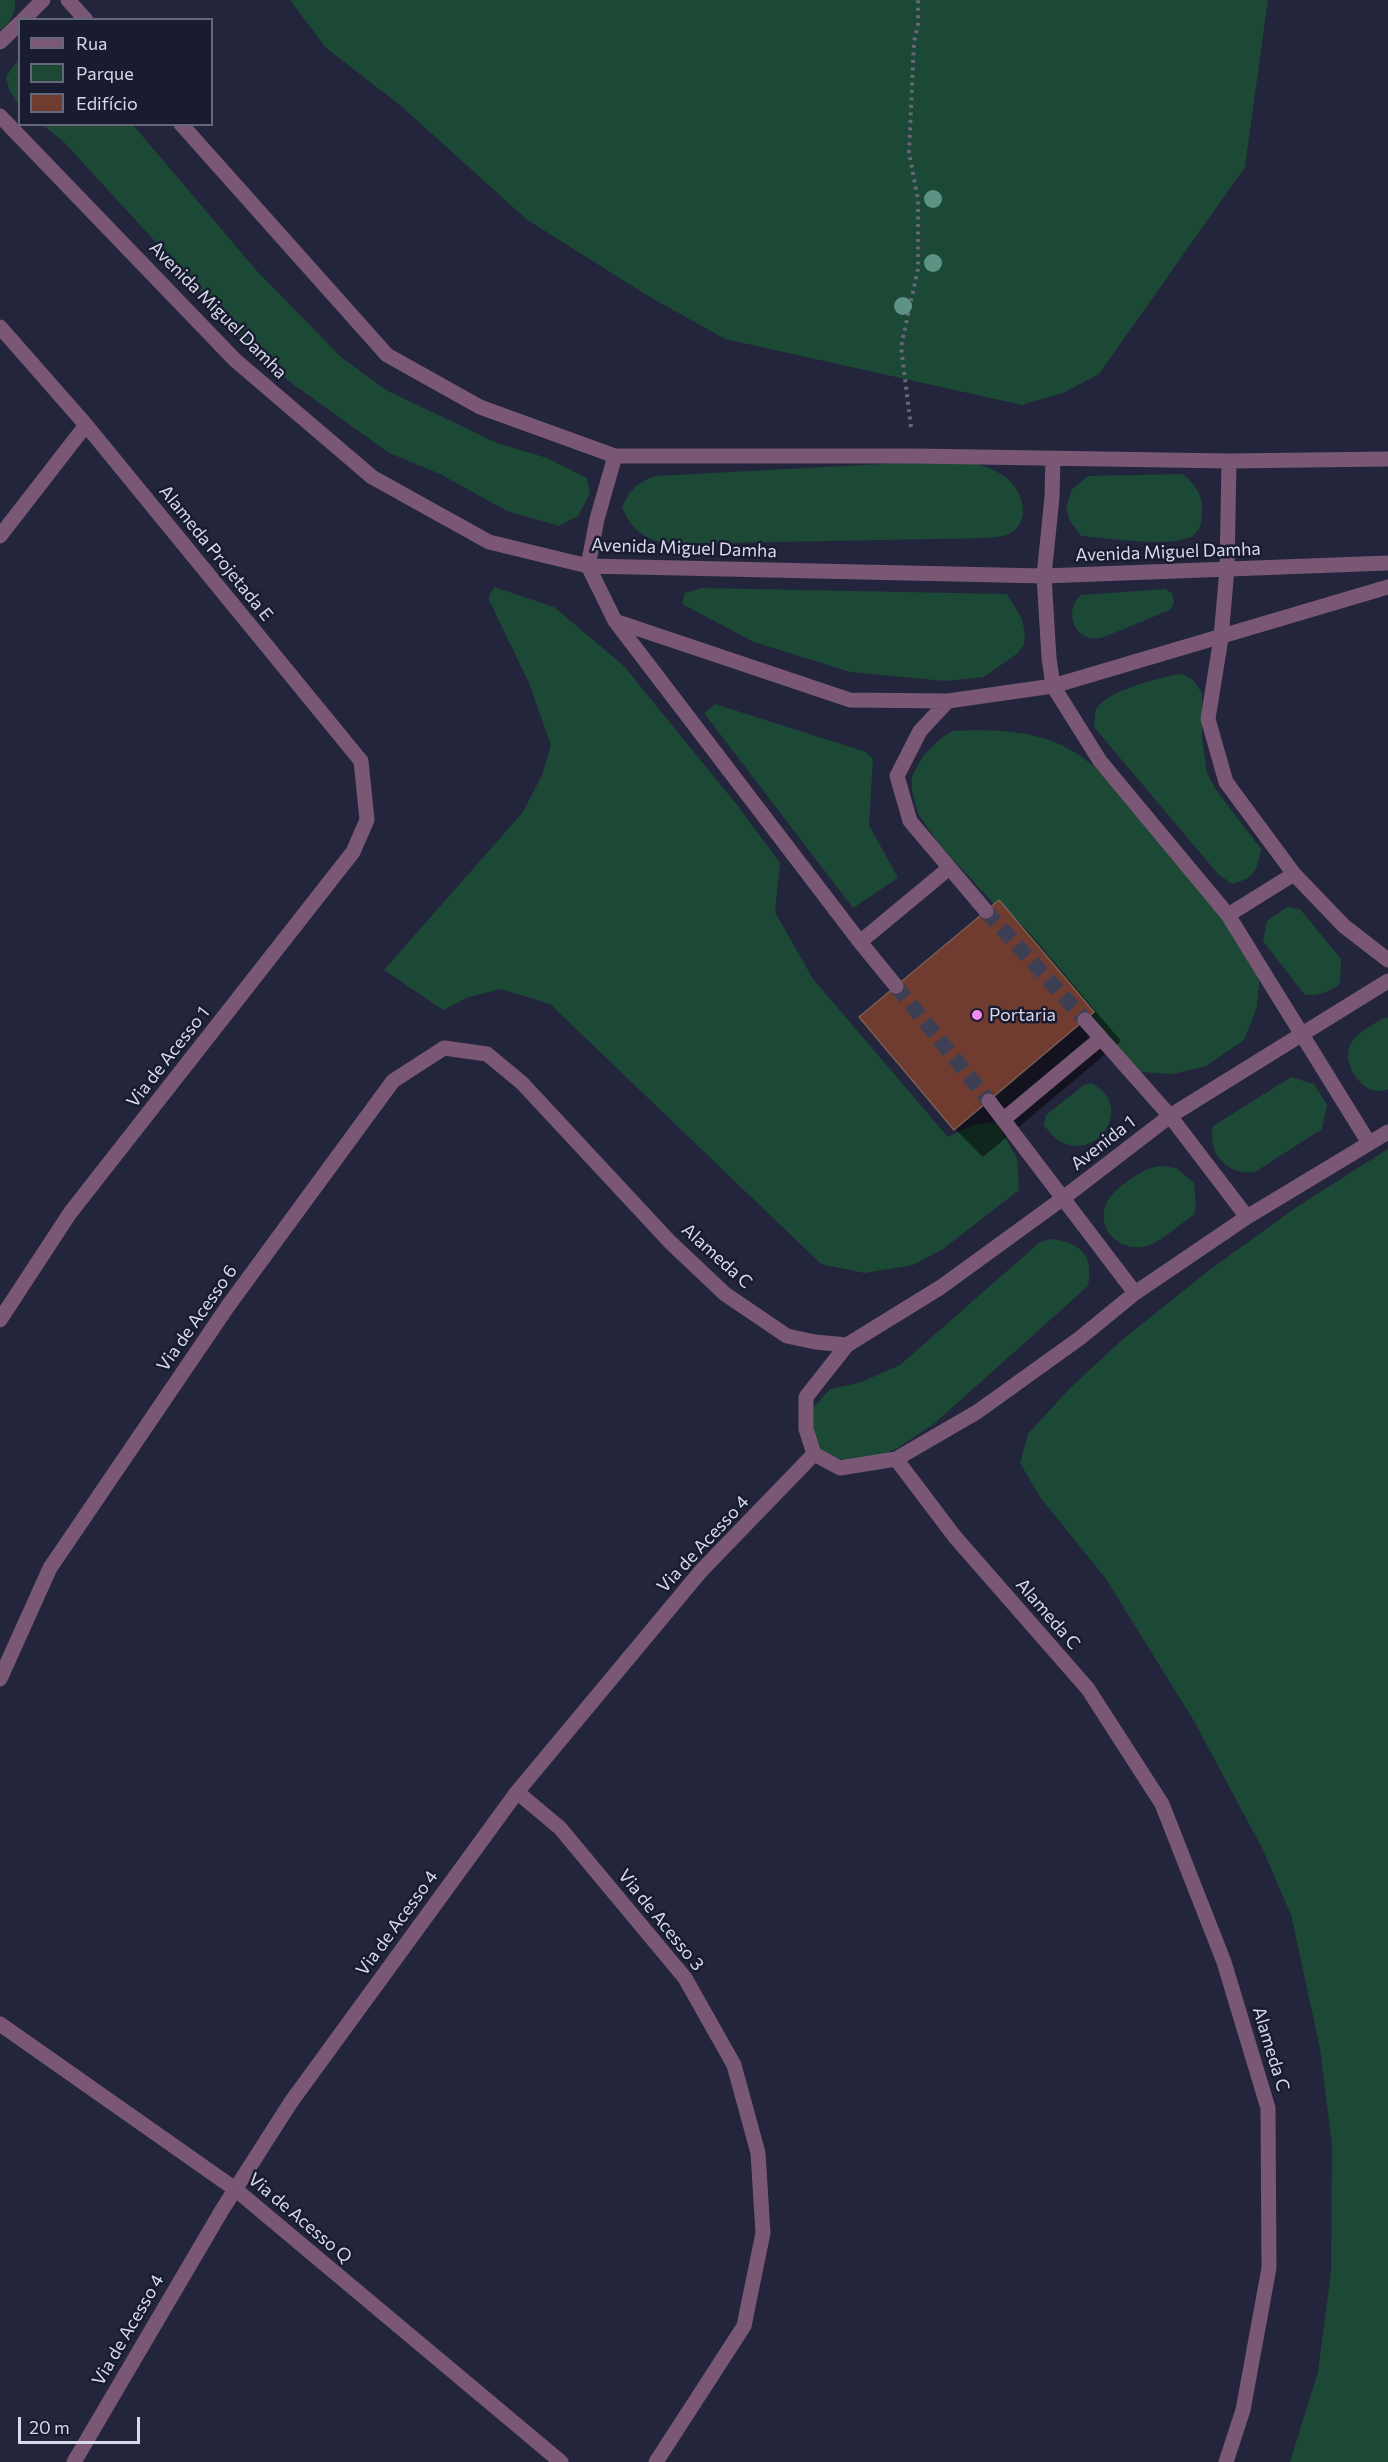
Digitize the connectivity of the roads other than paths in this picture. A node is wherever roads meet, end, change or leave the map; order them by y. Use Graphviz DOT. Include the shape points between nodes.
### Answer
graph roads {
  1 [pos="43,0"];
  2 [pos="68,0"];
  3 [pos="25,18"];
  4 [pos="84,18"];
  5 [pos="18,25"];
  6 [pos="0,42"];
  7 [pos="0,116"];
  8 [pos="183,126"];
  9 [pos="0,327"];
  10 [pos="86,425"];
  11 [pos="615,456"];
  12 [pos="1053,458"];
  13 [pos="1388,459"];
  14 [pos="1229,461"];
  15 [pos="0,536"];
  16 [pos="1388,563"];
  17 [pos="588,566"];
  18 [pos="1227,569"];
  19 [pos="1044,576"];
  20 [pos="1388,587"];
  21 [pos="615,621"];
  22 [pos="1221,638"];
  23 [pos="1053,686"];
  24 [pos="948,701"];
  25 [pos="367,820"];
  26 [pos="948,869"];
  27 [pos="1294,874"];
  28 [pos="986,911"];
  29 [pos="1228,915"];
  30 [pos="860,942"];
  31 [pos="1388,960"];
  32 [pos="1388,981"];
  33 [pos="896,986"];
  34 [pos="1085,1020"];
  35 [pos="1302,1034"];
  36 [pos="1101,1038"];
  37 [pos="487,1054"];
  38 [pos="989,1101"];
  39 [pos="1170,1116"];
  40 [pos="1004,1119"];
  41 [pos="1388,1132"];
  42 [pos="1369,1143"];
  43 [pos="1062,1199"];
  44 [pos="1246,1217"];
  45 [pos="1136,1293"];
  46 [pos="0,1320"];
  47 [pos="847,1345"];
  48 [pos="814,1454"];
  49 [pos="896,1459"];
  50 [pos="0,1679"];
  51 [pos="517,1792"];
  52 [pos="0,2024"];
  53 [pos="235,2189"];
  54 [pos="74,2462"];
  55 [pos="561,2462"];
  56 [pos="656,2462"];
  57 [pos="1226,2462"];
  1 -- 3 [label="street"];
  2 -- 4 [label="street"];
  5 -- 6 [label="street"];
  7 -- 17 [label="street, Avenida Miguel Damha" via="235,360 372,477 489,542"];
  8 -- 11 [label="street" via="387,355 480,407"];
  9 -- 10 [label="street, Alameda Projetada E"];
  10 -- 15 [label="street"];
  10 -- 25 [label="street, Alameda Projetada E" via="361,761"];
  11 -- 12 [label="street"];
  11 -- 17 [label="street"];
  12 -- 14 [label="street"];
  12 -- 19 [label="street"];
  13 -- 14 [label="street"];
  14 -- 18 [label="street"];
  16 -- 18 [label="street, Avenida Miguel Damha"];
  17 -- 19 [label="street, Avenida Miguel Damha"];
  17 -- 21 [label="street"];
  18 -- 19 [label="street, Avenida Miguel Damha"];
  18 -- 22 [label="street"];
  19 -- 23 [label="street"];
  20 -- 22 [label="street"];
  21 -- 24 [label="street" via="850,700"];
  21 -- 30 [label="street"];
  22 -- 23 [label="street"];
  22 -- 27 [label="street" via="1208,719 1226,782"];
  23 -- 24 [label="street"];
  23 -- 29 [label="street" via="1100,761"];
  24 -- 26 [label="street" via="920,731 897,776 910,821"];
  25 -- 46 [label="street, Via de Acesso 1" via="353,852 70,1214"];
  26 -- 28 [label="street"];
  26 -- 30 [label="street"];
  27 -- 29 [label="street"];
  27 -- 31 [label="street" via="1344,926"];
  29 -- 35 [label="street"];
  30 -- 33 [label="street"];
  32 -- 35 [label="street, Avenida 1"];
  34 -- 36 [label="street"];
  35 -- 39 [label="street, Avenida 1"];
  35 -- 42 [label="street"];
  36 -- 39 [label="street"];
  36 -- 40 [label="street"];
  37 -- 47 [label="street, Alameda C" via="522,1083 670,1242 725,1294 787,1336"];
  37 -- 50 [label="street, Via de Acesso 6" via="444,1048 393,1081 228,1306 50,1568"];
  38 -- 40 [label="street"];
  39 -- 43 [label="street, Avenida 1"];
  39 -- 44 [label="street"];
  40 -- 43 [label="street"];
  41 -- 42 [label="street"];
  42 -- 44 [label="street"];
  43 -- 45 [label="street"];
  43 -- 47 [label="street, Avenida 1" via="941,1287"];
  44 -- 45 [label="street"];
  45 -- 49 [label="street" via="977,1412"];
  47 -- 48 [label="street" via="806,1397 806,1429"];
  48 -- 49 [label="street" via="840,1468"];
  48 -- 51 [label="street, Via de Acesso 4" via="701,1571"];
  49 -- 57 [label="street, Alameda C" via="955,1537 1088,1689 1162,1804 1224,1962 1268,2108 1269,2256 1243,2410"];
  51 -- 53 [label="street, Via de Acesso 4" via="291,2102"];
  51 -- 56 [label="street, Via de Acesso 3" via="560,1828 685,1978 734,2066 758,2152 763,2233 744,2326"];
  52 -- 53 [label="street, Via de Acesso Q"];
  53 -- 54 [label="street, Via de Acesso 4"];
  53 -- 55 [label="street, Via de Acesso Q"];
}
